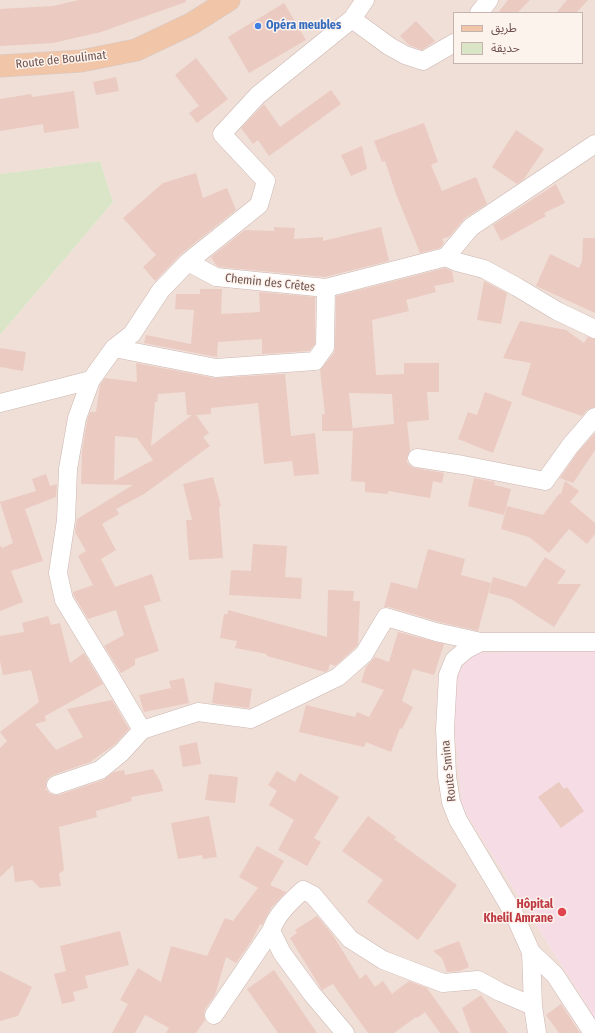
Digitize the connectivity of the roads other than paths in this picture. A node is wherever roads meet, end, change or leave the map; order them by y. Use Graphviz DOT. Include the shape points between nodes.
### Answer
graph roads {
  1 [pos="228,0"];
  2 [pos="365,0"];
  3 [pos="489,0"];
  4 [pos="480,12"];
  5 [pos="352,19"];
  6 [pos="453,44"];
  7 [pos="0,66"];
  8 [pos="595,144"];
  9 [pos="446,257"];
  10 [pos="188,262"];
  11 [pos="326,288"];
  12 [pos="595,329"];
  13 [pos="114,348"];
  14 [pos="91,380"];
  15 [pos="0,403"];
  16 [pos="595,417"];
  17 [pos="417,458"];
  18 [pos="481,642"];
  19 [pos="595,642"];
  20 [pos="142,730"];
  21 [pos="56,785"];
  22 [pos="271,931"];
  23 [pos="531,952"];
  24 [pos="533,1006"];
  25 [pos="214,1014"];
  26 [pos="345,1033"];
  27 [pos="537,1033"];
  28 [pos="592,1033"];
  1 -- 7 [label="main road, Route de Boulimat" via="191,24 136,50 81,61"];
  2 -- 5 [label="street"];
  3 -- 4 [label="street"];
  5 -- 6 [label="street" via="388,46 423,61"];
  5 -- 10 [label="street" via="258,95 222,134 266,181 260,206"];
  8 -- 9 [label="street" via="471,227"];
  9 -- 11 [label="street, Chemin des Crêtes"];
  9 -- 12 [label="street" via="484,269"];
  10 -- 11 [label="street, Chemin des Crêtes" via="216,277"];
  10 -- 13 [label="street" via="161,290 132,334"];
  11 -- 13 [label="street" via="325,347 315,361 216,368"];
  13 -- 14 [label="street"];
  14 -- 15 [label="street"];
  14 -- 20 [label="street" via="77,418 68,469 66,520 58,573 64,600"];
  16 -- 17 [label="street" via="545,481"];
  18 -- 19 [label="street, Route Smina"];
  18 -- 20 [label="street" via="386,617 364,654 338,677 251,719 198,712"];
  18 -- 23 [label="street, Route Smina" via="466,649 454,660 448,675 445,729 451,802 458,820 514,914"];
  20 -- 21 [label="street" via="121,753 100,770"];
  22 -- 24 [label="street" via="291,901 303,890 314,895 350,939 383,960 443,983 478,980"];
  22 -- 25 [label="street"];
  22 -- 26 [label="street" via="282,953"];
  23 -- 24 [label="street, Route Smina"];
  23 -- 28 [label="street" via="555,976"];
  24 -- 27 [label="street, Route Smina"];
}
